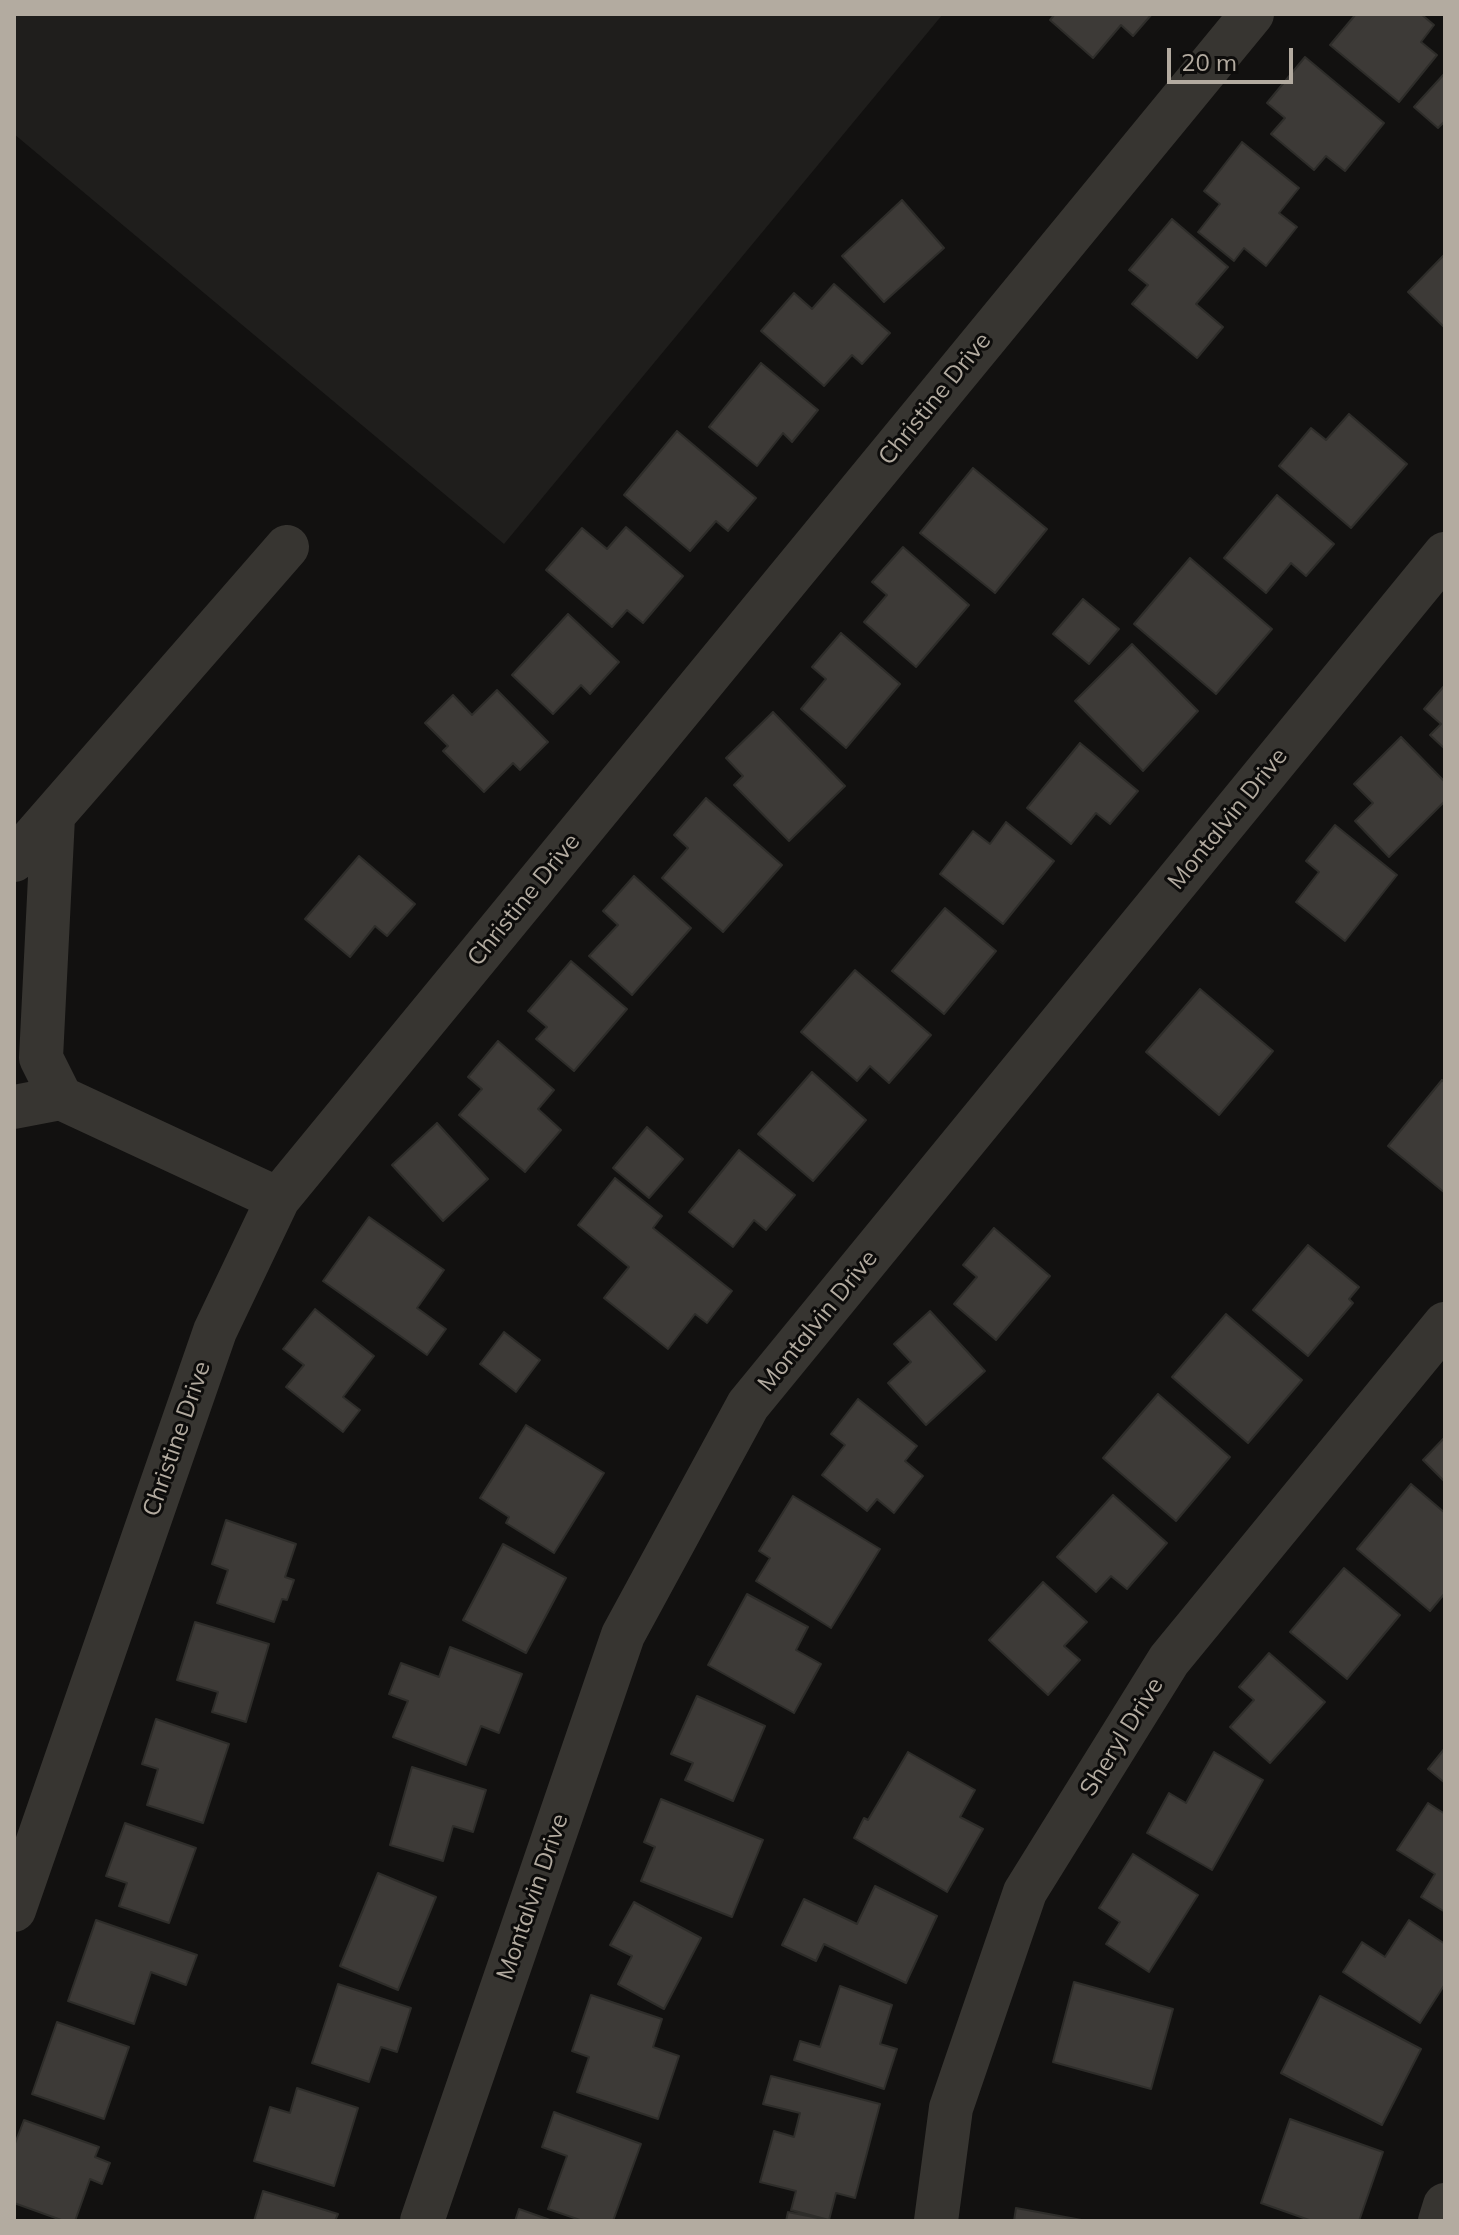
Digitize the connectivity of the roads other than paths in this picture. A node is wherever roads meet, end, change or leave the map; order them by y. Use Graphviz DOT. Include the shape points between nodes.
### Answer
graph roads {
  1 [pos="1252,14"];
  2 [pos="287,547"];
  3 [pos="1445,554"];
  4 [pos="53,817"];
  5 [pos="14,860"];
  6 [pos="61,1098"];
  7 [pos="14,1107"];
  8 [pos="278,1199"];
  9 [pos="1445,1324"];
  10 [pos="14,1910"];
  11 [pos="1445,2205"];
  12 [pos="422,2221"];
  13 [pos="936,2221"];
  14 [pos="1440,2221"];
  1 -- 8 [label="street, Christine Drive"];
  2 -- 4 [label="street"];
  3 -- 12 [label="street, Montalvin Drive" via="748,1405 623,1635"];
  4 -- 5 [label="street"];
  4 -- 6 [label="street" via="41,1058"];
  6 -- 7 [label="street"];
  6 -- 8 [label="street"];
  8 -- 10 [label="street, Christine Drive" via="215,1331"];
  9 -- 13 [label="street, Sheryl Drive" via="1169,1660 1025,1892 951,2108"];
  11 -- 14 [label="street"];
}
